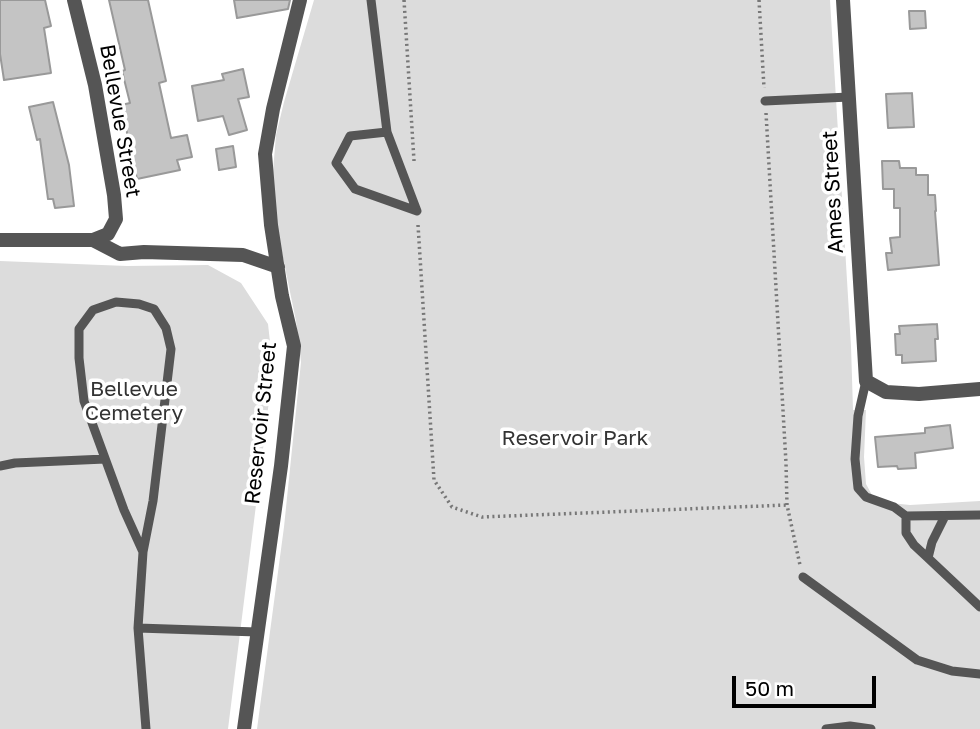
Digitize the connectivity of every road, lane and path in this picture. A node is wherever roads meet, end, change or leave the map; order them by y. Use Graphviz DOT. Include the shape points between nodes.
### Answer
graph roads {
  1 [pos="75,0"];
  2 [pos="300,0"];
  3 [pos="371,0"];
  4 [pos="404,0"];
  5 [pos="759,0"];
  6 [pos="843,0"];
  7 [pos="849,97"];
  8 [pos="765,101"];
  9 [pos="387,132"];
  10 [pos="415,171"];
  11 [pos="417,211"];
  12 [pos="0,240"];
  13 [pos="93,240"];
  14 [pos="278,267"];
  15 [pos="866,381"];
  16 [pos="980,389"];
  17 [pos="105,459"];
  18 [pos="0,466"];
  19 [pos="787,505"];
  20 [pos="980,515"];
  21 [pos="906,516"];
  22 [pos="945,516"];
  23 [pos="142,552"];
  24 [pos="928,558"];
  25 [pos="803,577"];
  26 [pos="980,607"];
  27 [pos="138,628"];
  28 [pos="257,632"];
  29 [pos="980,674"];
  30 [pos="146,729"];
  31 [pos="243,729"];
  32 [pos="826,729"];
  33 [pos="870,729"];
  1 -- 13 [label="street, Bellevue Street" via="95,85 116,219 108,234"];
  2 -- 14 [label="street, Reservoir Street" via="265,154"];
  3 -- 9 [label="lane"];
  4 -- 10 [label="path"];
  5 -- 8 [label="path"];
  6 -- 7 [label="street, Ames Street"];
  7 -- 8 [label="lane"];
  7 -- 15 [label="street, Ames Street"];
  8 -- 19 [label="path"];
  9 -- 11 [label="lane"];
  9 -- 11 [label="lane" via="350,136 336,163 355,189"];
  11 -- 19 [label="path" via="434,481 452,507 482,517"];
  12 -- 13 [label="street"];
  13 -- 14 [label="street" via="120,254 243,255"];
  14 -- 28 [label="street, Reservoir Street" via="294,346"];
  15 -- 16 [label="street" via="886,392 908,394"];
  15 -- 21 [label="lane" via="858,416 858,488 866,497"];
  17 -- 18 [label="lane"];
  17 -- 23 [label="lane"];
  17 -- 23 [label="lane" via="84,401 79,329 93,310 116,302 139,304 154,309 166,328 171,349 153,501"];
  19 -- 25 [label="path"];
  20 -- 22 [label="lane"];
  21 -- 22 [label="lane"];
  21 -- 24 [label="lane" via="906,533"];
  22 -- 24 [label="lane"];
  23 -- 27 [label="lane"];
  24 -- 26 [label="lane"];
  25 -- 29 [label="lane" via="917,660"];
  27 -- 28 [label="lane"];
  27 -- 30 [label="lane"];
  28 -- 31 [label="street, Reservoir Street"];
  32 -- 33 [label="lane"];
}
